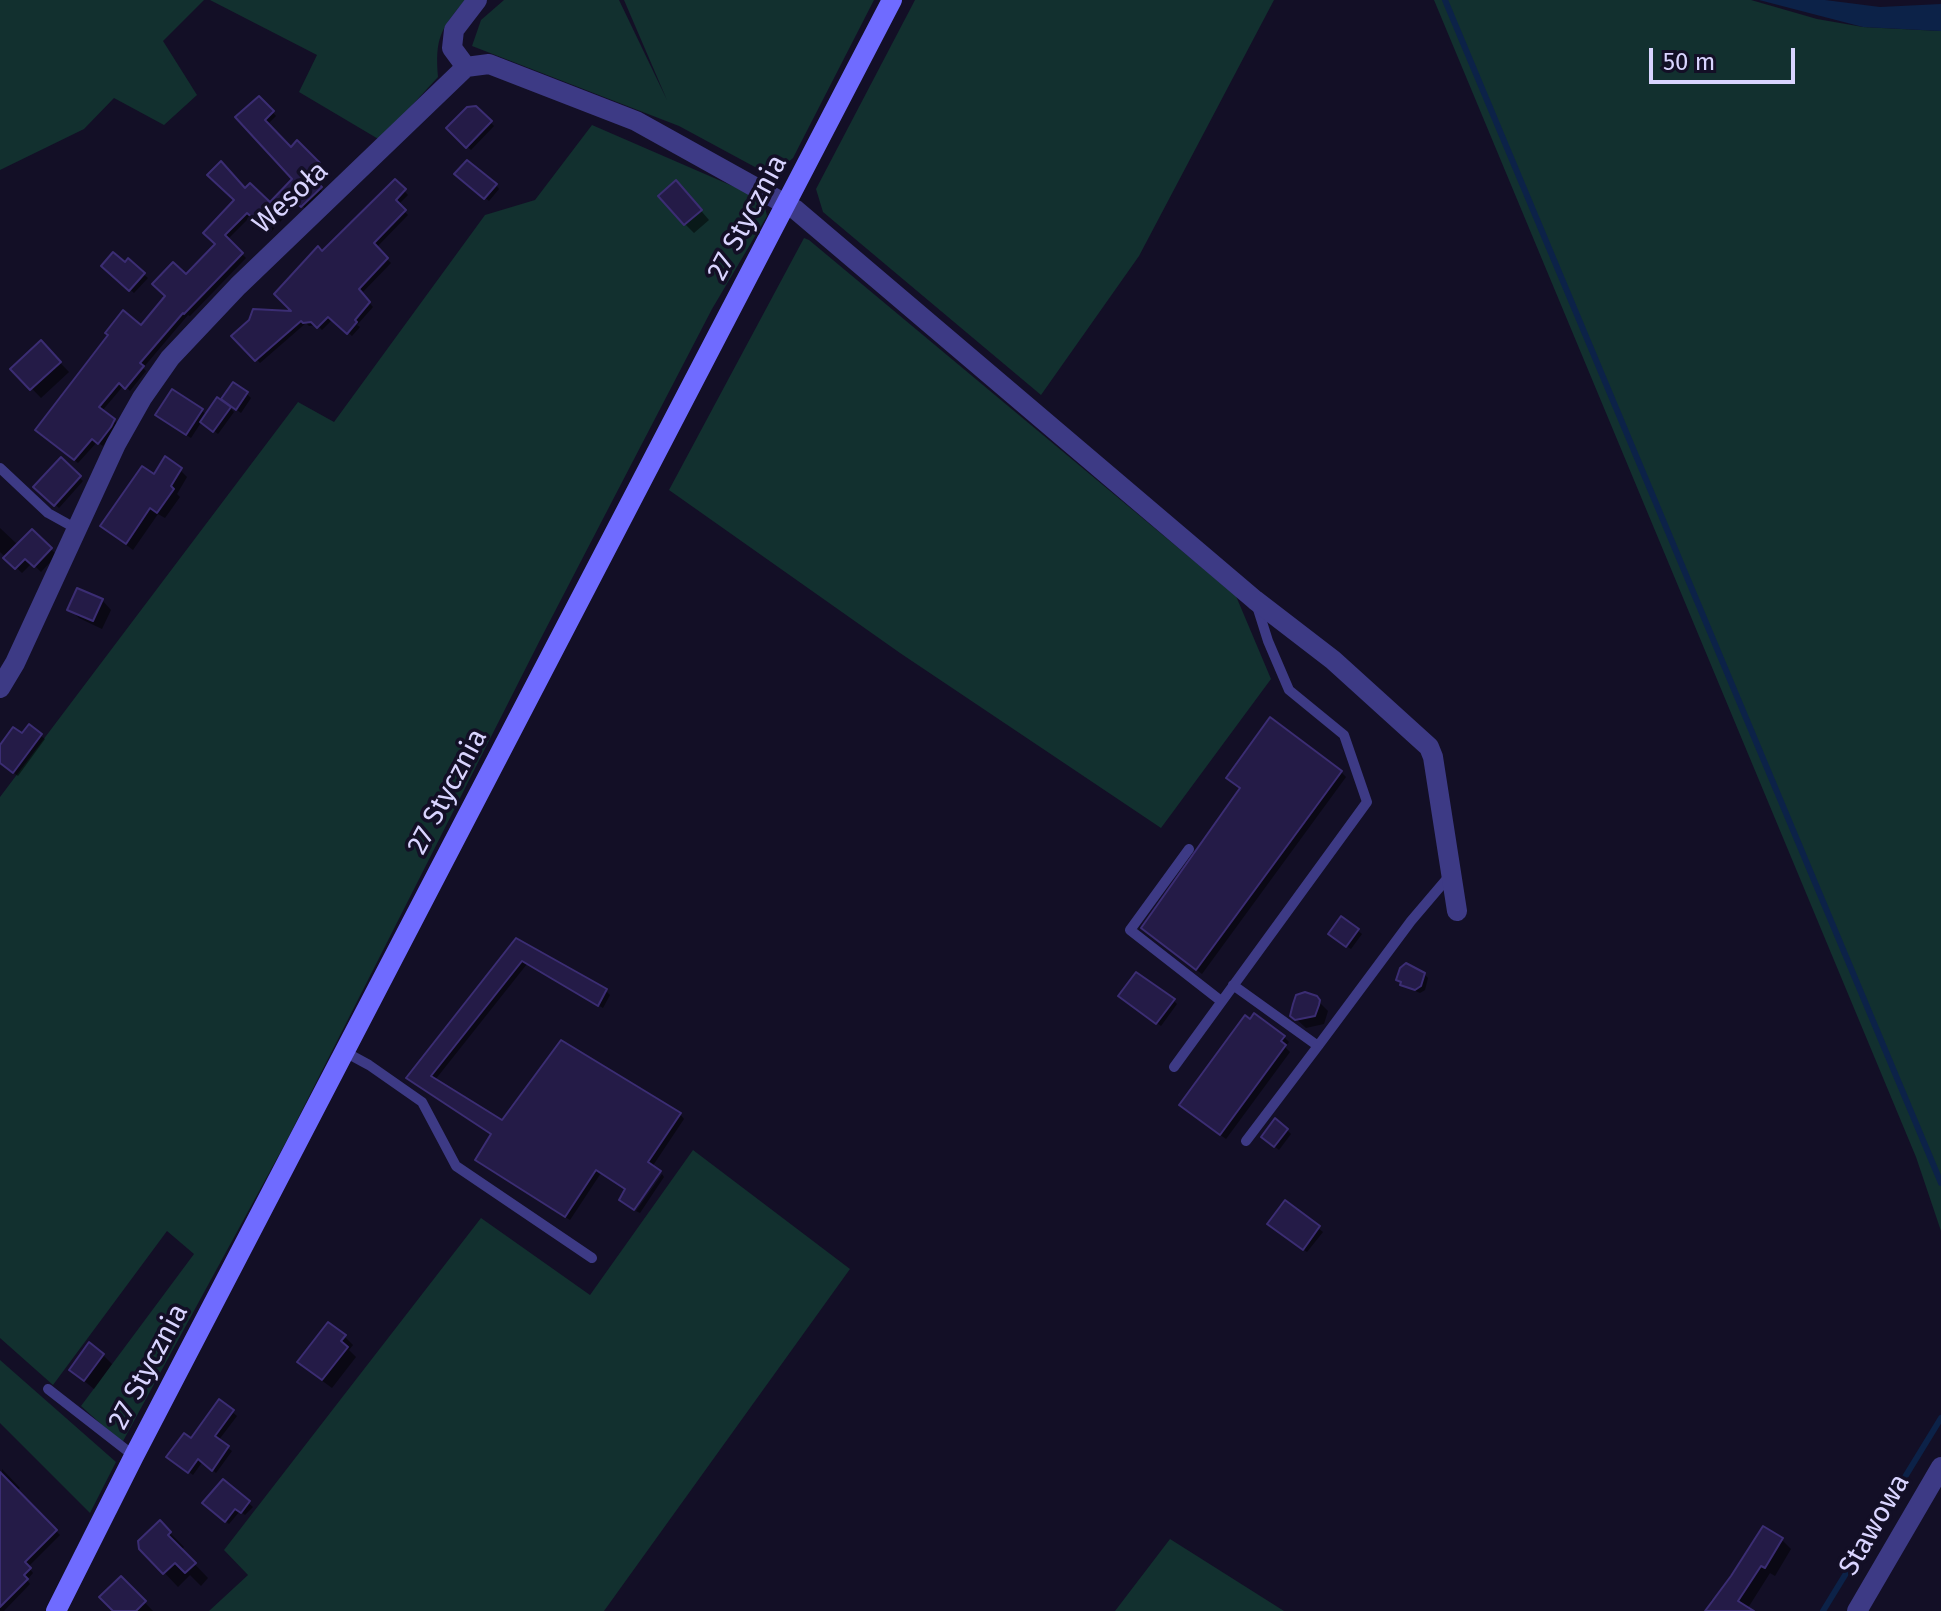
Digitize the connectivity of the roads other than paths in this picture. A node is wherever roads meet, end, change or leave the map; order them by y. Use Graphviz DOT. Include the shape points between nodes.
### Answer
graph roads {
  1 [pos="477,0"];
  2 [pos="892,0"];
  3 [pos="466,67"];
  4 [pos="786,204"];
  5 [pos="0,468"];
  6 [pos="75,528"];
  7 [pos="1255,600"];
  8 [pos="0,688"];
  9 [pos="1189,849"];
  10 [pos="1451,874"];
  11 [pos="1457,911"];
  12 [pos="1233,985"];
  13 [pos="1221,1001"];
  14 [pos="1318,1046"];
  15 [pos="345,1052"];
  16 [pos="1174,1067"];
  17 [pos="1246,1141"];
  18 [pos="592,1258"];
  19 [pos="48,1389"];
  20 [pos="134,1456"];
  21 [pos="1941,1467"];
  22 [pos="56,1611"];
  23 [pos="1857,1611"];
  1 -- 3 [label="street" via="454,30 452,48"];
  2 -- 4 [label="street, 27 Stycznia"];
  3 -- 4 [label="street" via="489,64 636,121"];
  3 -- 6 [label="street, Wesoła" via="170,358 142,398"];
  4 -- 7 [label="street"];
  4 -- 15 [label="street, 27 Stycznia"];
  5 -- 6 [label="lane" via="48,513"];
  6 -- 8 [label="street, Wesoła"];
  7 -- 10 [label="street" via="1333,660 1429,747"];
  7 -- 12 [label="lane" via="1289,690 1344,735 1367,802"];
  9 -- 13 [label="lane" via="1130,930"];
  10 -- 11 [label="street"];
  10 -- 14 [label="lane"];
  12 -- 13 [label="lane"];
  12 -- 14 [label="lane"];
  13 -- 16 [label="lane"];
  14 -- 17 [label="lane"];
  15 -- 18 [label="lane" via="422,1102 456,1166"];
  15 -- 20 [label="street, 27 Stycznia"];
  19 -- 20 [label="lane"];
  20 -- 22 [label="street, 27 Stycznia"];
  21 -- 23 [label="street, Stawowa"];
}
